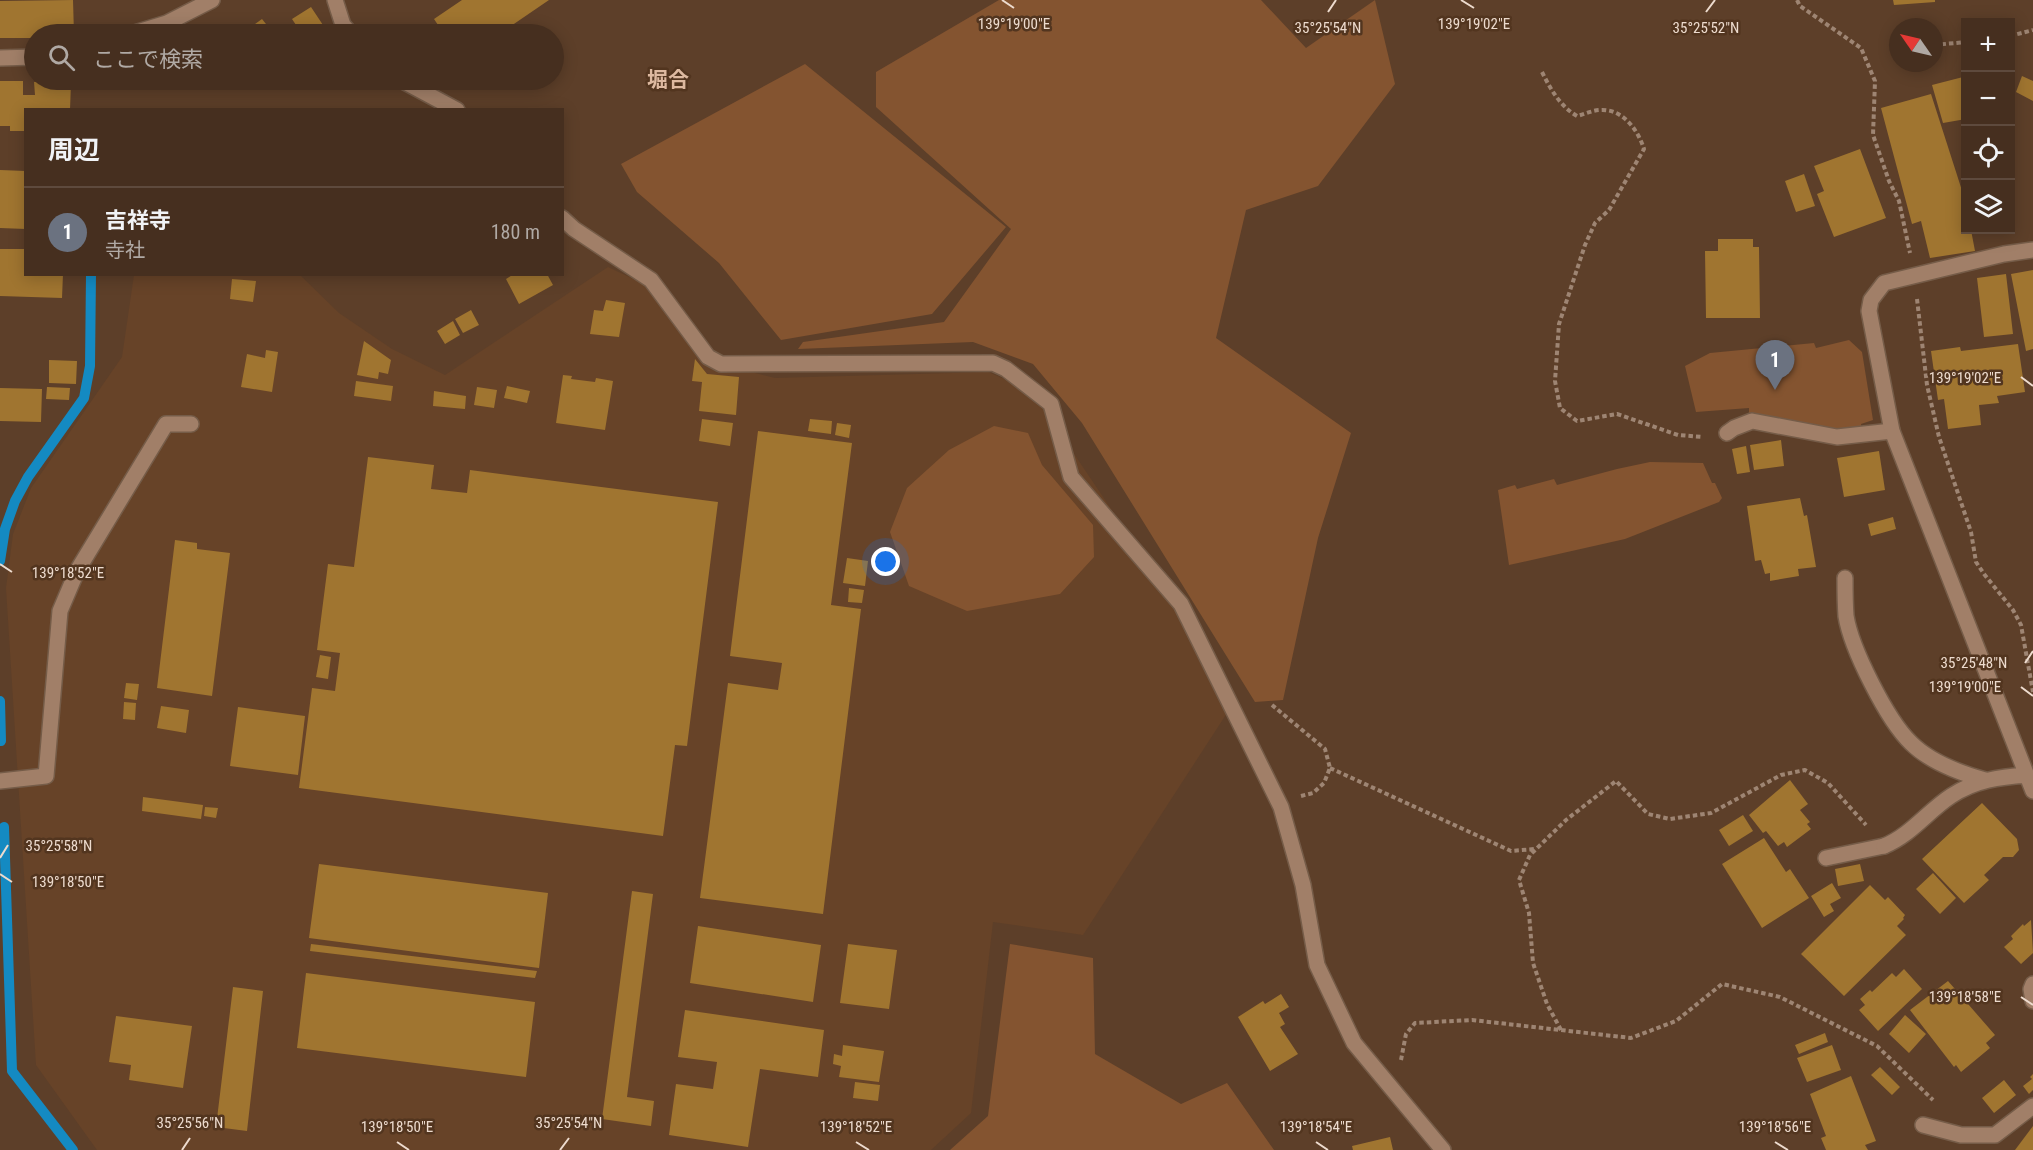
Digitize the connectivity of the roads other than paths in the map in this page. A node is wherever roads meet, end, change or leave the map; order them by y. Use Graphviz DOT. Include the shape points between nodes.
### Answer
graph roads {
  1 [pos="212,0"];
  2 [pos="334,0"];
  3 [pos="163,24"];
  4 [pos="343,24"];
  5 [pos="24,57"];
  6 [pos="0,58"];
  7 [pos="420,90"];
  8 [pos="453,108"];
  9 [pos="564,220"];
  10 [pos="2033,250"];
  11 [pos="191,424"];
  12 [pos="1892,431"];
  13 [pos="1727,433"];
  14 [pos="1845,578"];
  15 [pos="2027,775"];
  16 [pos="1985,780"];
  17 [pos="0,781"];
  18 [pos="2033,791"];
  19 [pos="1826,858"];
  20 [pos="2033,984"];
  21 [pos="2033,1001"];
  22 [pos="2033,1106"];
  23 [pos="1923,1125"];
  24 [pos="1443,1150"];
  1 -- 3 [label="street"];
  2 -- 4 [label="street"];
  5 -- 6 [label="street"];
  7 -- 8 [label="street"];
  9 -- 24 [label="street" via="651,280 708,357 721,364 993,363 1051,404 1071,477 1181,604 1281,807 1303,885 1317,965 1354,1042"];
  10 -- 12 [label="street" via="1884,283 1871,300 1869,311"];
  11 -- 17 [label="street" via="166,424 77,571 60,611 46,776"];
  12 -- 13 [label="street" via="1837,437 1752,421"];
  12 -- 15 [label="street"];
  14 -- 16 [label="street" via="1846,617 1864,668 1895,725 1912,744 1933,758"];
  15 -- 16 [label="street"];
  15 -- 18 [label="street"];
  16 -- 19 [label="street" via="1952,795 1904,835 1884,846"];
  20 -- 21 [label="street"];
  22 -- 23 [label="street" via="1995,1135 1962,1135"];
}
